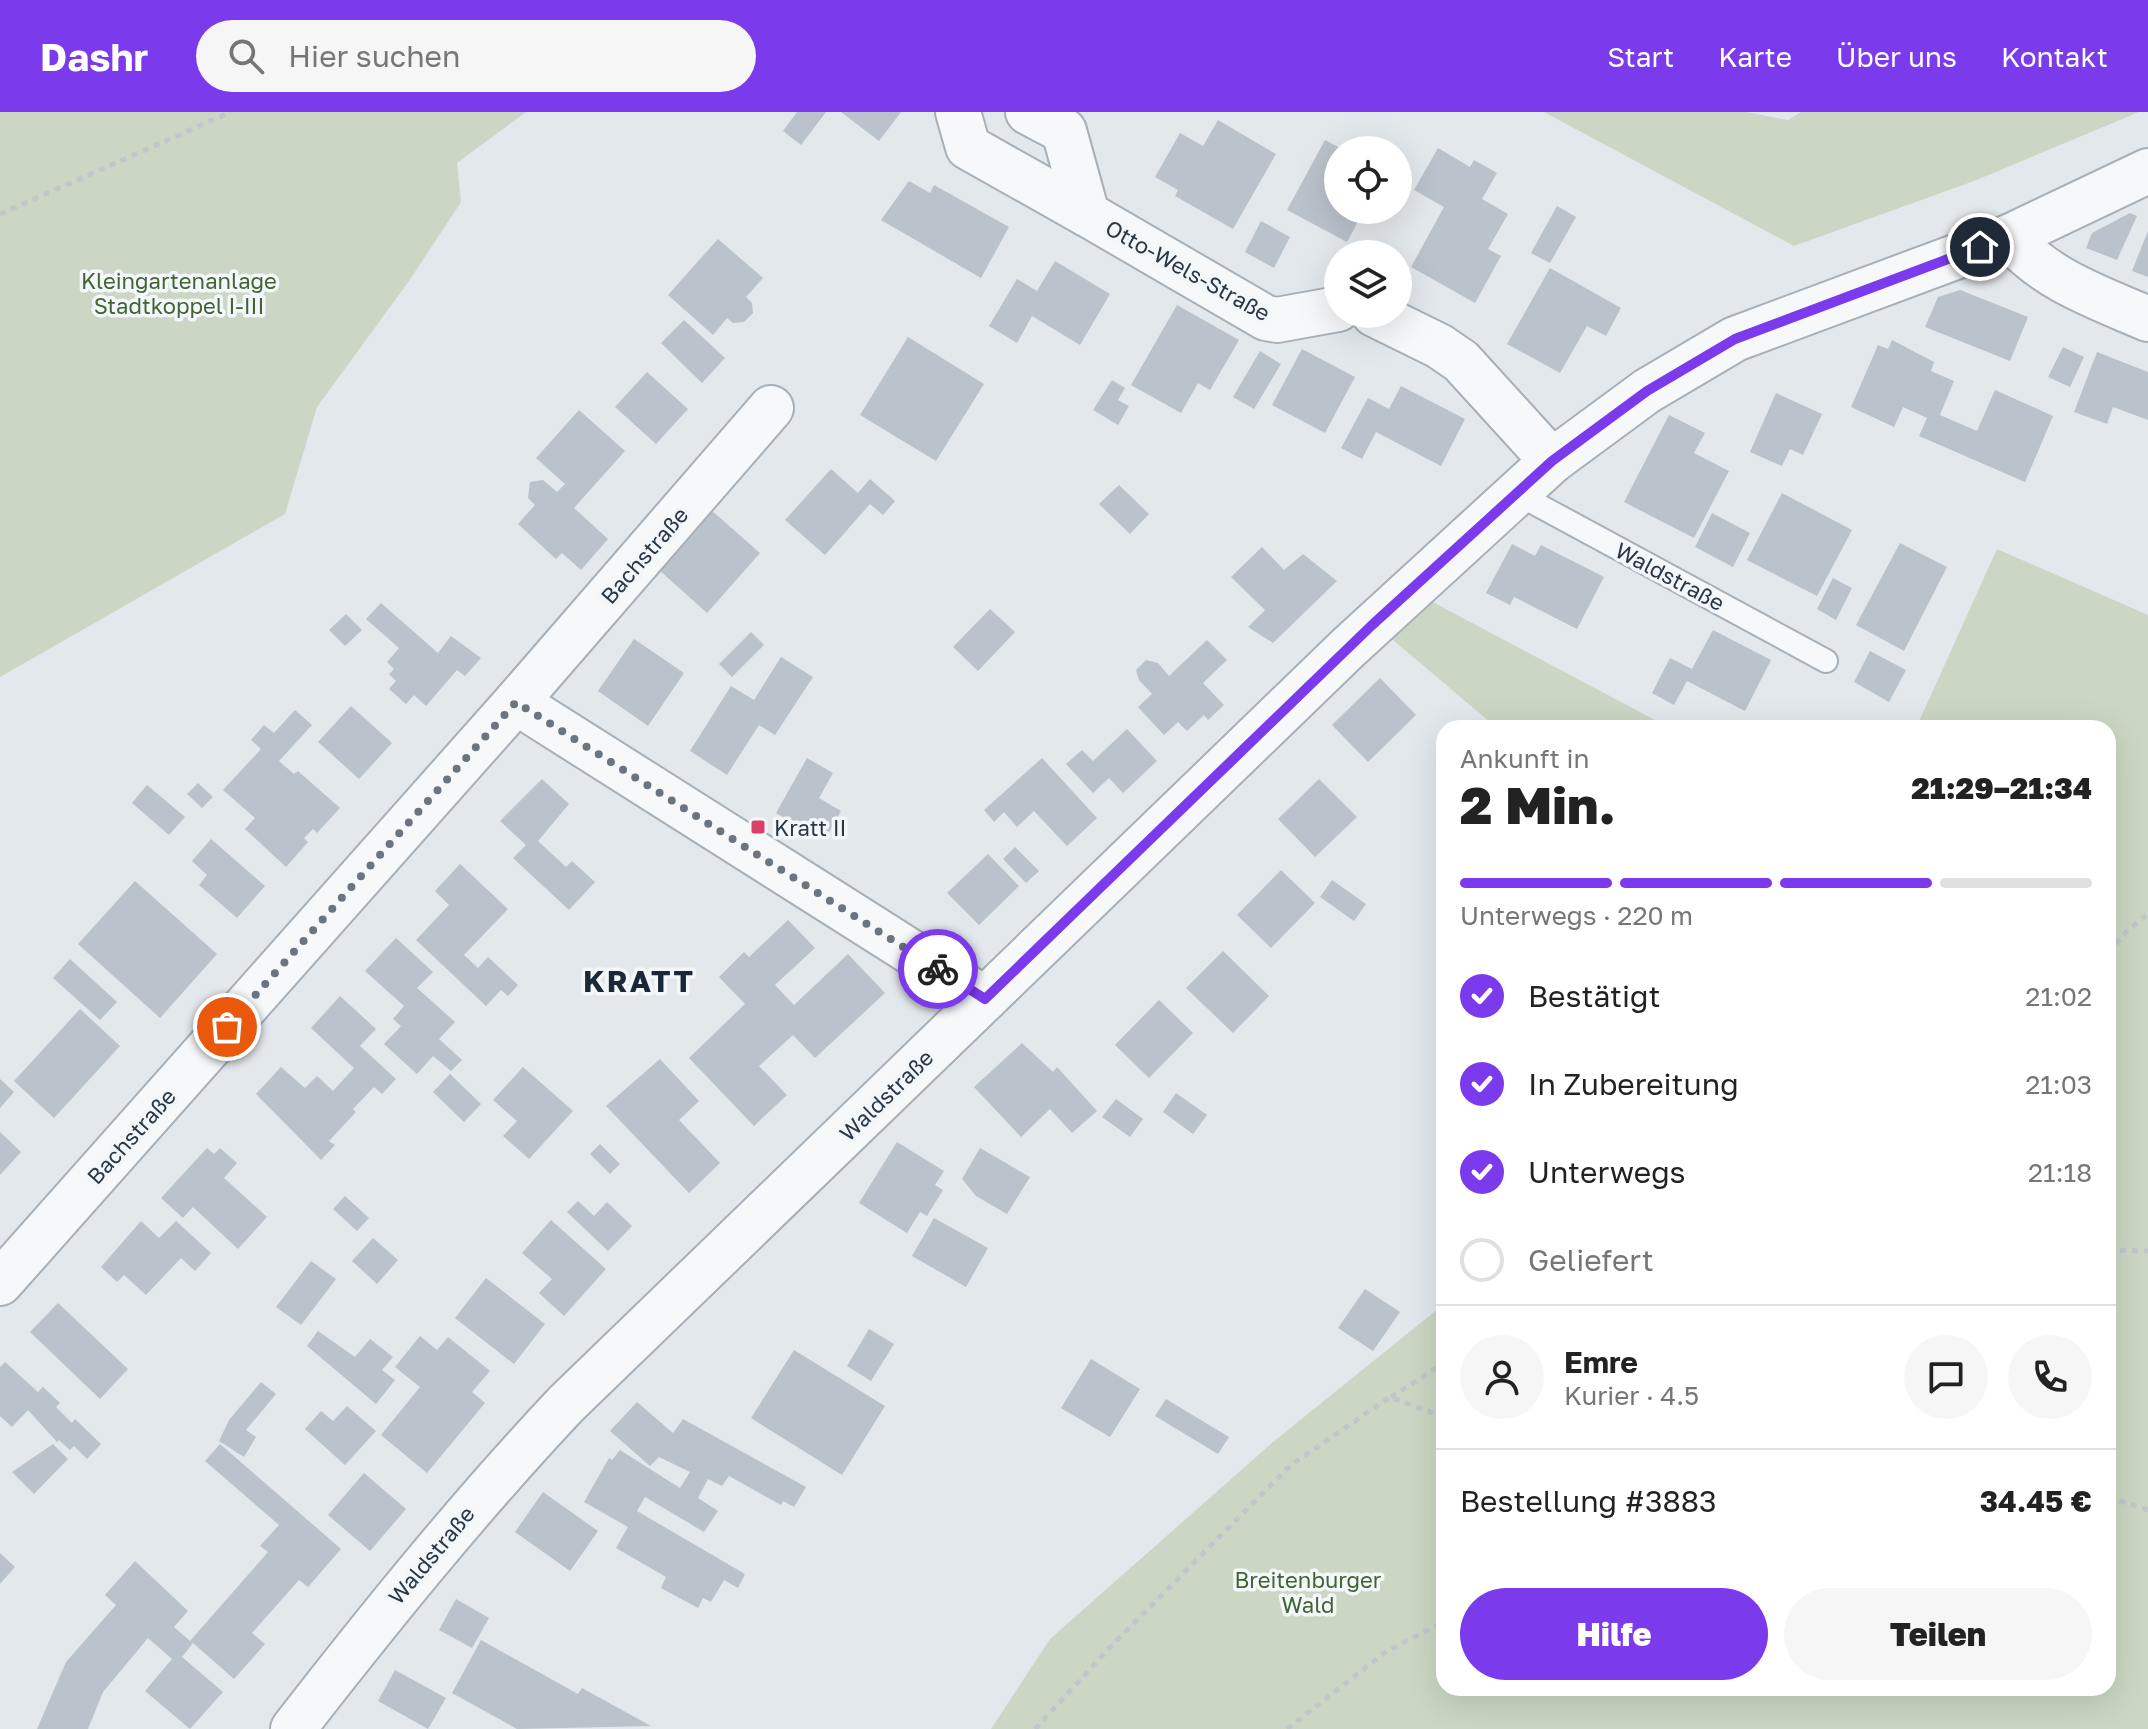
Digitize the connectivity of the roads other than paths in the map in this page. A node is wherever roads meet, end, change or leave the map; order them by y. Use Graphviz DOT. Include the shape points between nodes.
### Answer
graph roads {
  1 [pos="958,112"];
  2 [pos="1028,112"];
  3 [pos="2148,171"];
  4 [pos="1087,214"];
  5 [pos="2009,237"];
  6 [pos="1324,312"];
  7 [pos="2148,319"];
  8 [pos="1402,328"];
  9 [pos="771,408"];
  10 [pos="1552,461"];
  11 [pos="1514,492"];
  12 [pos="1826,661"];
  13 [pos="516,702"];
  14 [pos="985,999"];
  15 [pos="0,1283"];
  16 [pos="293,1729"];
  1 -- 4 [label="street, Otto-Wels-Straße" via="968,147"];
  2 -- 4 [label="street, Otto-Wels-Straße" via="1064,131"];
  3 -- 5 [label="street, Waldstraße"];
  4 -- 6 [label="street, Otto-Wels-Straße" via="1266,318"];
  5 -- 7 [label="street" via="2030,261"];
  5 -- 10 [label="street, Waldstraße" via="1735,339 1647,391"];
  8 -- 10 [label="street" via="1461,361"];
  9 -- 13 [label="street, Bachstraße"];
  10 -- 11 [label="street, Waldstraße"];
  11 -- 12 [label="lane, Waldstraße"];
  11 -- 14 [label="street, Waldstraße"];
  13 -- 14 [label="street"];
  13 -- 15 [label="street, Bachstraße"];
  14 -- 16 [label="street, Waldstraße" via="498,1475"];
}
